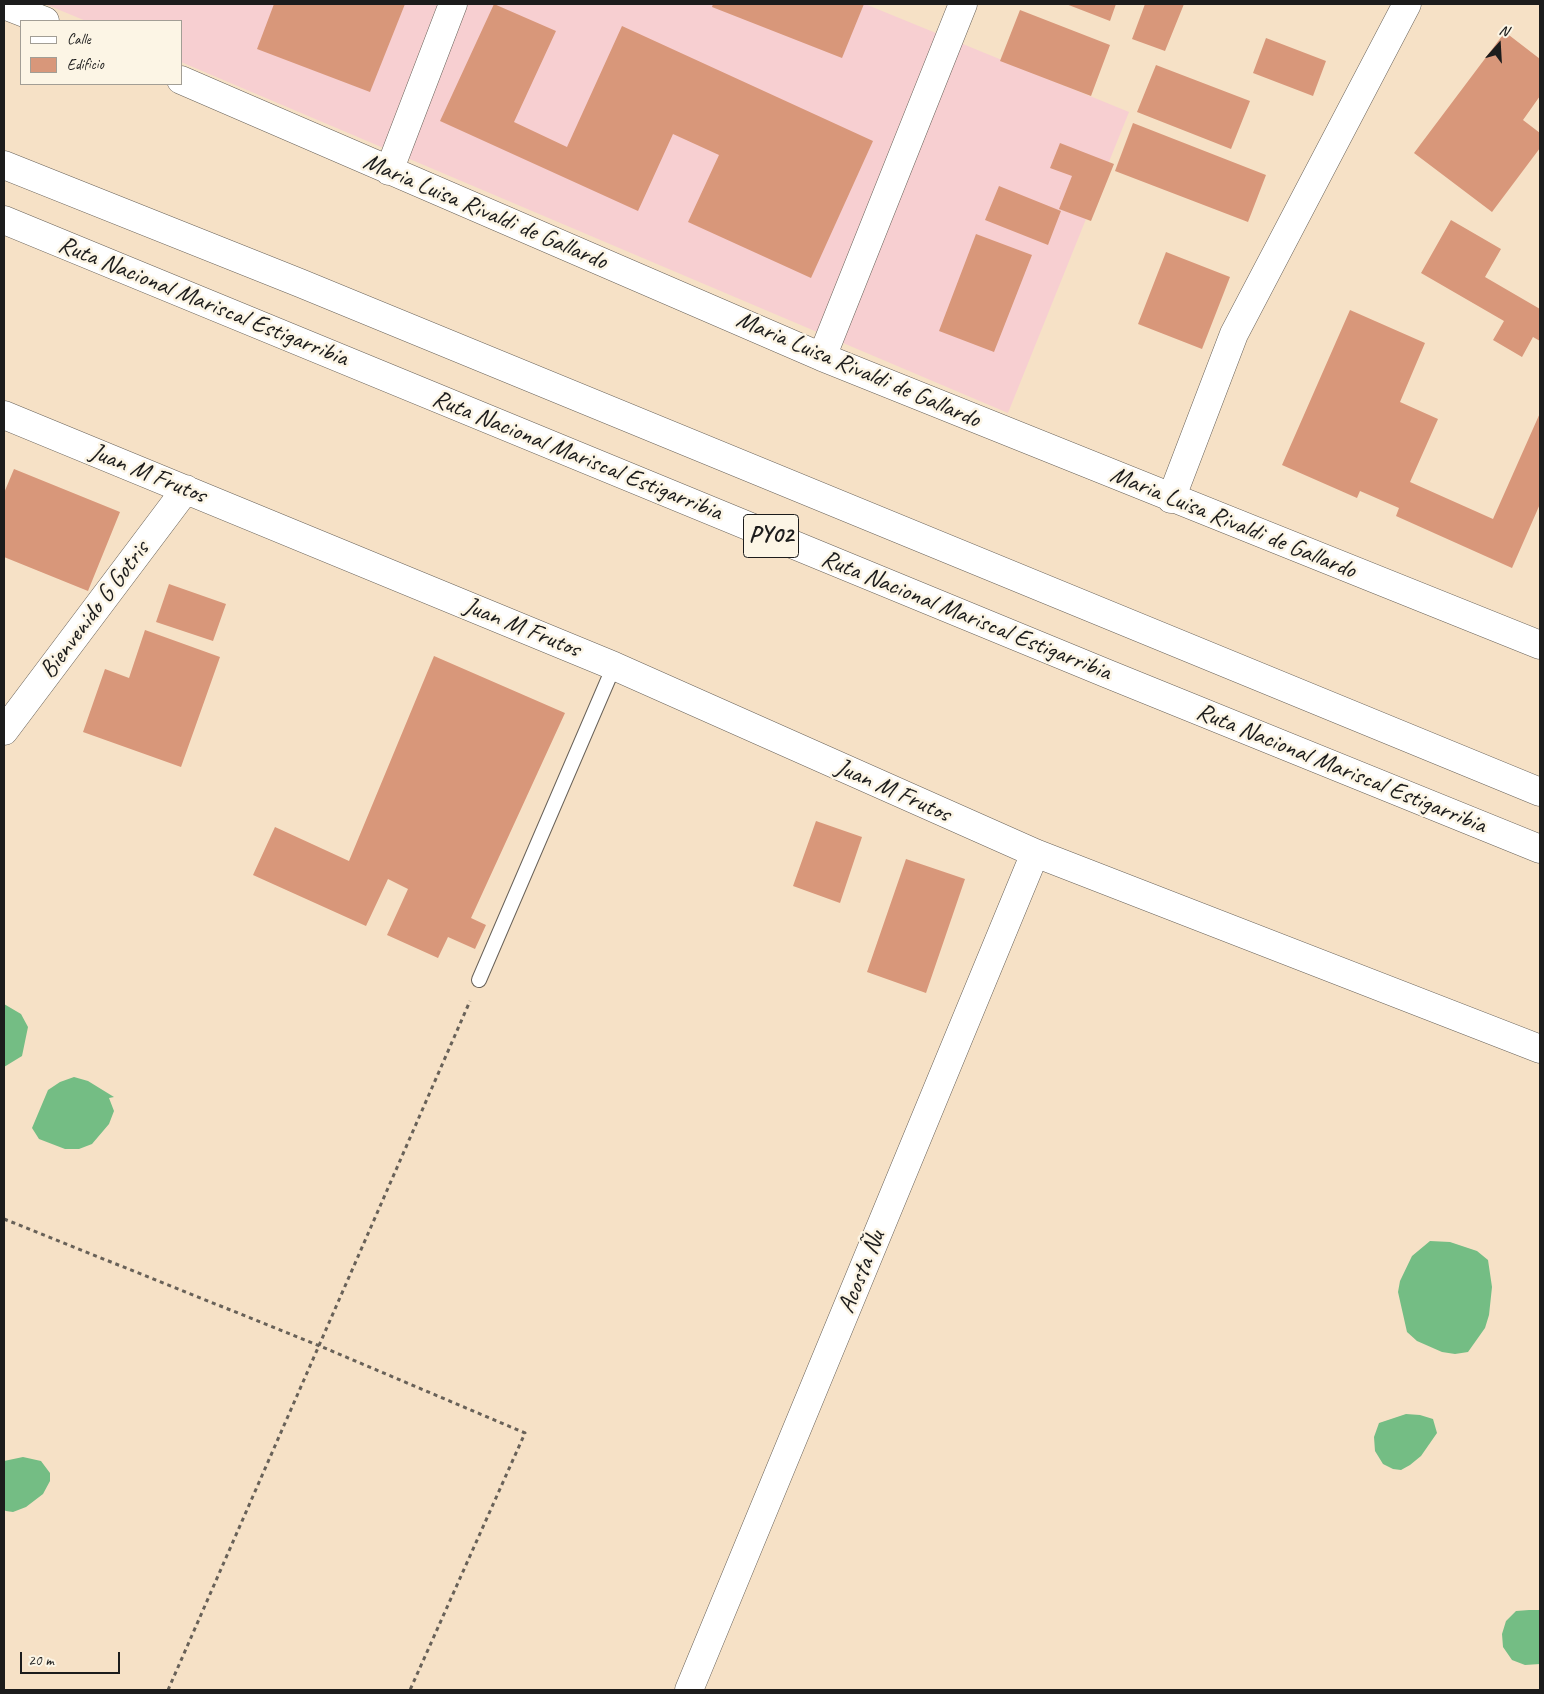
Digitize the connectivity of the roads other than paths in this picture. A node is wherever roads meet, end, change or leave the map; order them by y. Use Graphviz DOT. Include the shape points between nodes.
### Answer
graph roads {
  1 [pos="453,4"];
  2 [pos="963,4"];
  3 [pos="1407,4"];
  4 [pos="4,5"];
  5 [pos="38,13"];
  6 [pos="182,80"];
  7 [pos="4,165"];
  8 [pos="389,171"];
  9 [pos="4,220"];
  10 [pos="822,357"];
  11 [pos="4,415"];
  12 [pos="186,489"];
  13 [pos="1172,499"];
  14 [pos="1540,645"];
  15 [pos="614,666"];
  16 [pos="4,731"];
  17 [pos="1540,792"];
  18 [pos="1540,849"];
  19 [pos="1035,853"];
  20 [pos="479,980"];
  21 [pos="1540,1049"];
  22 [pos="689,1690"];
  1 -- 8 [label="main road"];
  2 -- 10 [label="main road"];
  3 -- 13 [label="main road" via="1234,334"];
  4 -- 5 [label="main road"];
  6 -- 8 [label="main road, Maria Luisa Rivaldi de Gallardo"];
  7 -- 17 [label="main road, PY02" via="300,283"];
  8 -- 10 [label="main road, Maria Luisa Rivaldi de Gallardo"];
  9 -- 18 [label="main road, Ruta Nacional Mariscal Estigarribia / PY02"];
  10 -- 13 [label="main road, Maria Luisa Rivaldi de Gallardo"];
  11 -- 12 [label="main road, Juan M Frutos"];
  12 -- 15 [label="main road, Juan M Frutos"];
  12 -- 16 [label="main road, Bienvenido G Gotris"];
  13 -- 14 [label="main road, Maria Luisa Rivaldi de Gallardo"];
  15 -- 19 [label="main road, Juan M Frutos"];
  15 -- 20 [label="lane"];
  19 -- 21 [label="main road, Juan M Frutos"];
  19 -- 22 [label="main road, Acosta Ñu"];
}
